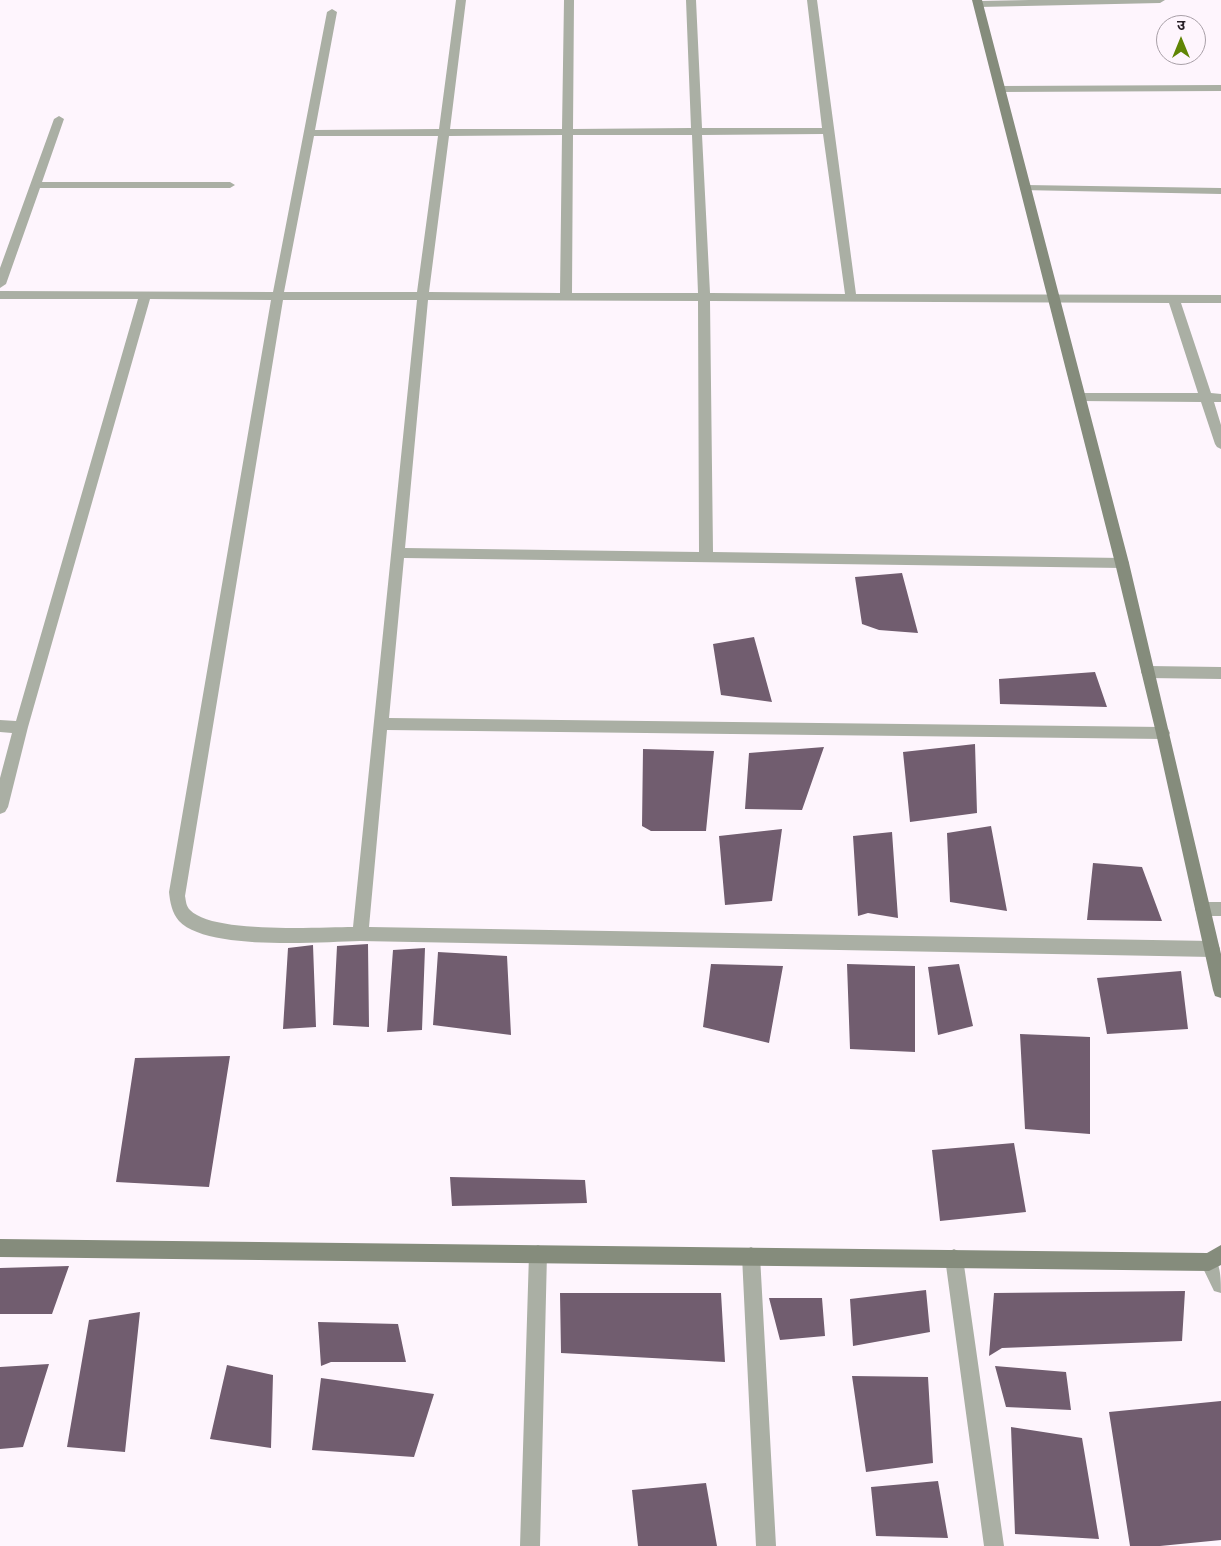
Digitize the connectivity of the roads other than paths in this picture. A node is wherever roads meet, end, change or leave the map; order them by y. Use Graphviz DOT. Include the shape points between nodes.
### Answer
graph roads {
  1 [pos="461,0"];
  2 [pos="569,0"];
  3 [pos="691,0"];
  4 [pos="812,0"];
  5 [pos="1160,0"];
  6 [pos="978,2"];
  7 [pos="332,12"];
  8 [pos="1221,88"];
  9 [pos="1000,89"];
  10 [pos="59,119"];
  11 [pos="828,131"];
  12 [pos="567,132"];
  13 [pos="697,132"];
  14 [pos="309,133"];
  15 [pos="444,133"];
  16 [pos="35,185"];
  17 [pos="230,185"];
  18 [pos="1025,188"];
  19 [pos="1221,191"];
  20 [pos="0,284"];
  21 [pos="0,295"];
  22 [pos="145,295"];
  23 [pos="278,295"];
  24 [pos="423,295"];
  25 [pos="566,296"];
  26 [pos="704,297"];
  27 [pos="852,298"];
  28 [pos="1174,299"];
  29 [pos="1221,299"];
  30 [pos="1054,300"];
  31 [pos="1079,397"];
  32 [pos="1206,398"];
  33 [pos="1221,398"];
  34 [pos="1221,444"];
  35 [pos="398,553"];
  36 [pos="706,556"];
  37 [pos="1122,562"];
  38 [pos="1148,672"];
  39 [pos="1221,673"];
  40 [pos="380,724"];
  41 [pos="0,726"];
  42 [pos="21,727"];
  43 [pos="1163,733"];
  44 [pos="0,808"];
  45 [pos="1203,909"];
  46 [pos="1221,909"];
  47 [pos="360,934"];
  48 [pos="1212,950"];
  49 [pos="1221,990"];
  50 [pos="0,1248"];
  51 [pos="538,1254"];
  52 [pos="750,1256"];
  53 [pos="954,1258"];
  54 [pos="1215,1258"];
  55 [pos="1221,1284"];
  56 [pos="530,1546"];
  57 [pos="766,1546"];
  58 [pos="994,1546"];
  1 -- 15 [label="street"];
  2 -- 12 [label="street"];
  3 -- 13 [label="street"];
  4 -- 11 [label="street"];
  5 -- 6 [label="street"];
  6 -- 9 [label="street"];
  7 -- 14 [label="street"];
  8 -- 9 [label="street"];
  9 -- 18 [label="street"];
  10 -- 16 [label="street"];
  11 -- 13 [label="street"];
  11 -- 27 [label="street"];
  12 -- 13 [label="street"];
  12 -- 15 [label="street"];
  12 -- 25 [label="street"];
  13 -- 26 [label="street"];
  14 -- 15 [label="street"];
  14 -- 23 [label="street"];
  15 -- 24 [label="street"];
  16 -- 17 [label="street"];
  16 -- 20 [label="street"];
  18 -- 19 [label="street"];
  18 -- 30 [label="street"];
  21 -- 22 [label="street"];
  22 -- 23 [label="street"];
  22 -- 42 [label="street"];
  23 -- 24 [label="street"];
  23 -- 47 [label="street" via="177,892 179,906 188,919 221,930 243,934"];
  24 -- 25 [label="street"];
  24 -- 35 [label="street"];
  25 -- 26 [label="street"];
  26 -- 27 [label="street"];
  26 -- 36 [label="street"];
  27 -- 30 [label="street"];
  28 -- 29 [label="street"];
  28 -- 30 [label="street"];
  28 -- 32 [label="street"];
  30 -- 31 [label="street"];
  31 -- 32 [label="street"];
  31 -- 37 [label="street"];
  32 -- 33 [label="street"];
  32 -- 34 [label="street"];
  35 -- 36 [label="street"];
  35 -- 40 [label="street"];
  36 -- 37 [label="street"];
  37 -- 38 [label="street"];
  38 -- 39 [label="street"];
  38 -- 43 [label="street"];
  40 -- 43 [label="street"];
  40 -- 47 [label="street"];
  41 -- 42 [label="street"];
  42 -- 44 [label="street"];
  43 -- 45 [label="street"];
  45 -- 46 [label="street"];
  45 -- 48 [label="street"];
  47 -- 48 [label="street"];
  48 -- 49 [label="street"];
  50 -- 51 [label="street"];
  51 -- 52 [label="street"];
  51 -- 56 [label="street"];
  52 -- 53 [label="street"];
  52 -- 57 [label="street"];
  53 -- 54 [label="street"];
  53 -- 58 [label="street"];
  54 -- 55 [label="street"];
}
